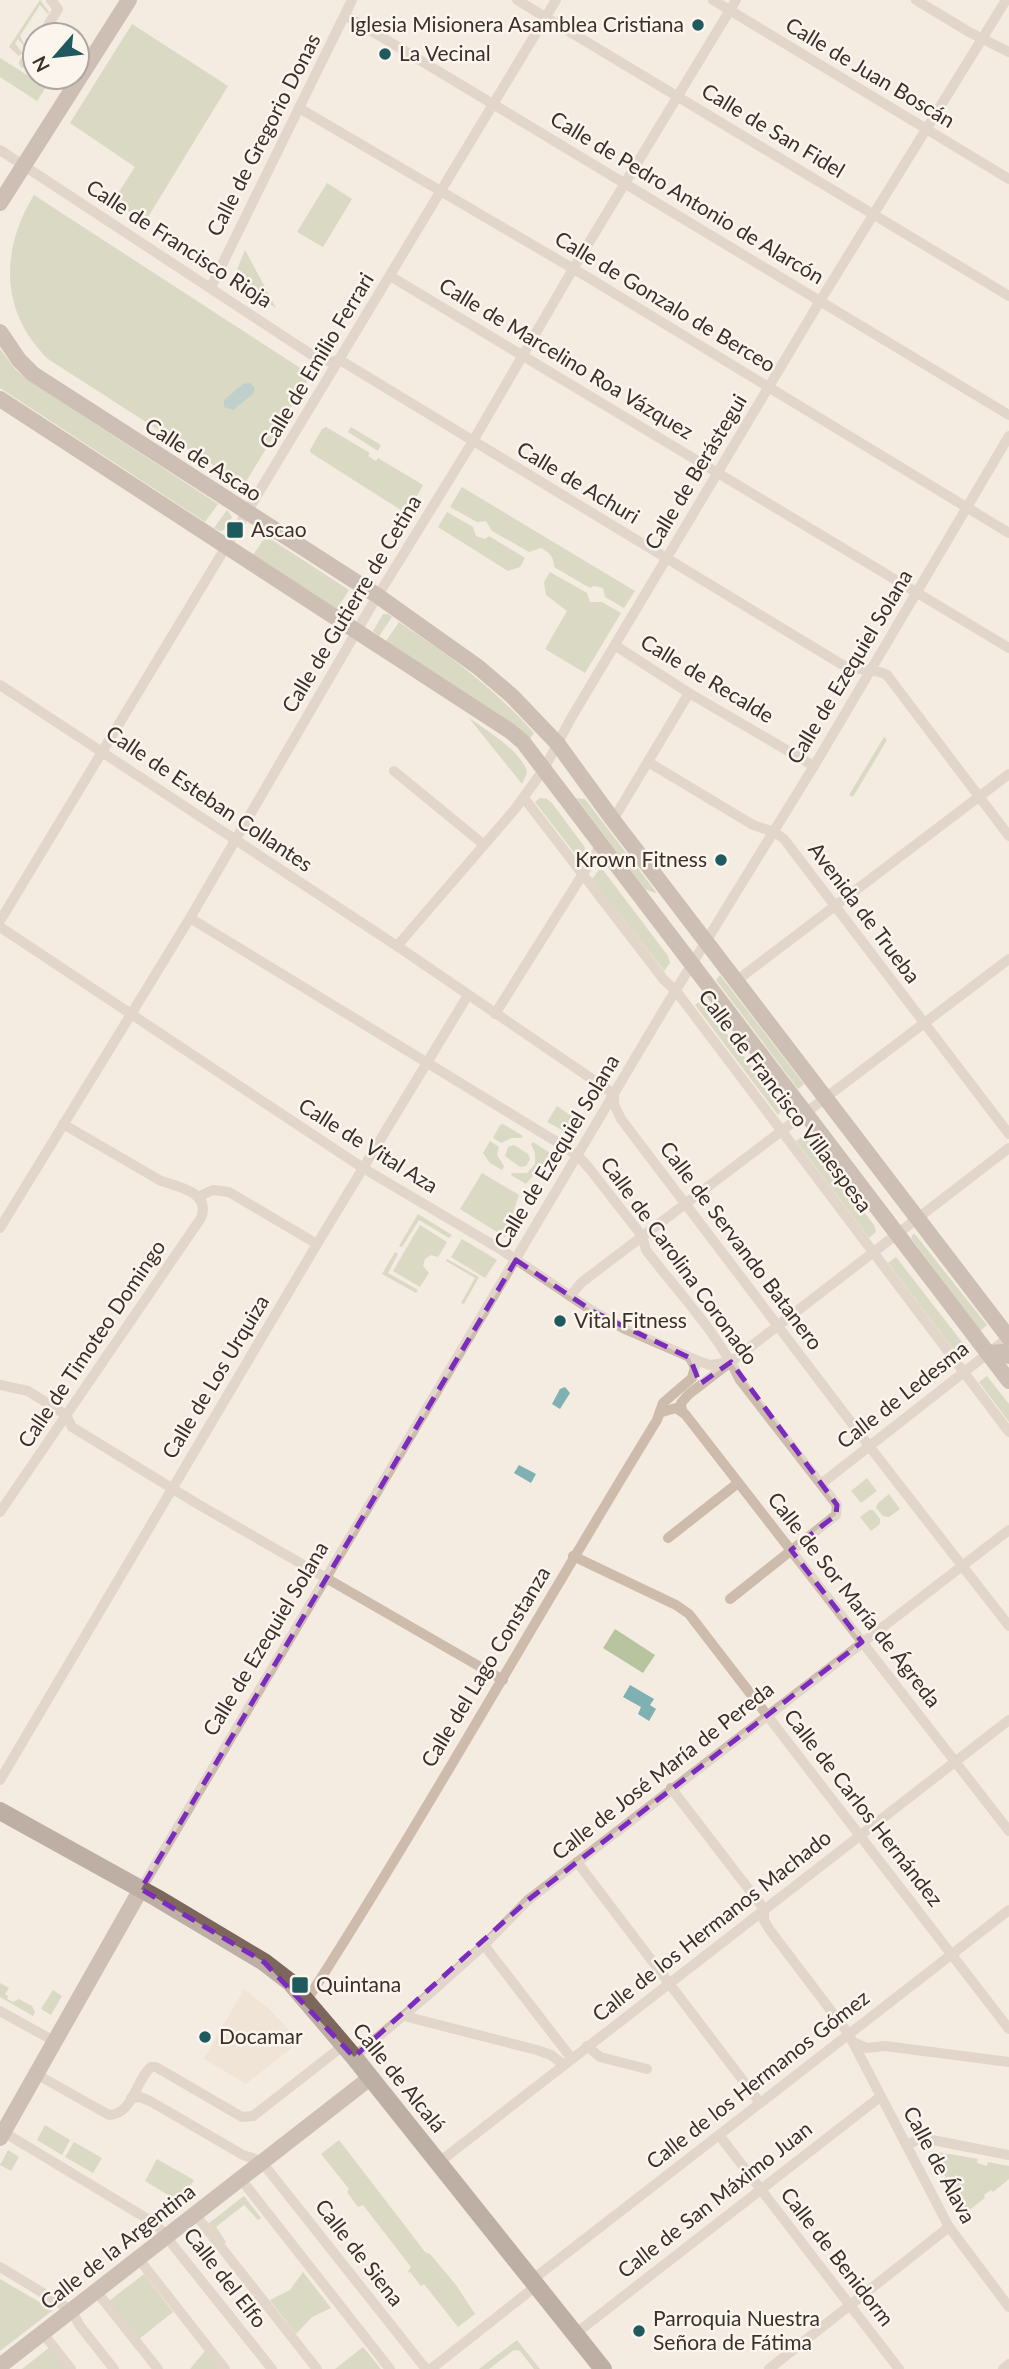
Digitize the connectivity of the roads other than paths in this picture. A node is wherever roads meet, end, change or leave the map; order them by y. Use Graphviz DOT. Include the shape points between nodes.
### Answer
graph roads {
  1 [pos="51,0"];
  2 [pos="129,0"];
  3 [pos="352,0"];
  4 [pos="517,0"];
  5 [pos="556,0"];
  6 [pos="713,0"];
  7 [pos="736,0"];
  8 [pos="916,0"];
  9 [pos="1006,0"];
  10 [pos="729,11"];
  11 [pos="345,15"];
  12 [pos="545,17"];
  13 [pos="50,21"];
  14 [pos="984,38"];
  15 [pos="1009,52"];
  16 [pos="678,98"];
  17 [pos="493,103"];
  18 [pos="299,108"];
  19 [pos="926,129"];
  20 [pos="0,150"];
  21 [pos="24,166"];
  22 [pos="1009,179"];
  23 [pos="627,183"];
  24 [pos="442,191"];
  25 [pos="0,203"];
  26 [pos="875,214"];
  27 [pos="573,269"];
  28 [pos="390,276"];
  29 [pos="211,288"];
  30 [pos="1009,296"];
  31 [pos="820,301"];
  32 [pos="0,332"];
  33 [pos="523,357"];
  34 [pos="340,360"];
  35 [pos="770,387"];
  36 [pos="0,399"];
  37 [pos="1009,415"];
  38 [pos="1009,436"];
  39 [pos="473,441"];
  40 [pos="718,473"];
  41 [pos="966,509"];
  42 [pos="247,513"];
  43 [pos="1009,533"];
  44 [pos="226,547"];
  45 [pos="666,559"];
  46 [pos="917,594"];
  47 [pos="378,596"];
  48 [pos="357,631"];
  49 [pos="615,646"];
  50 [pos="1009,648"];
  51 [pos="871,669"];
  52 [pos="0,685"];
  53 [pos="689,693"];
  54 [pos="557,743"];
  55 [pos="103,752"];
  56 [pos="648,762"];
  57 [pos="814,766"];
  58 [pos="544,769"];
  59 [pos="394,771"];
  60 [pos="1009,774"];
  61 [pos="594,794"];
  62 [pos="980,797"];
  63 [pos="524,798"];
  64 [pos="612,820"];
  65 [pos="774,832"];
  66 [pos="1009,836"];
  67 [pos="235,840"];
  68 [pos="484,844"];
  69 [pos="601,845"];
  70 [pos="582,875"];
  71 [pos="643,899"];
  72 [pos="836,906"];
  73 [pos="190,918"];
  74 [pos="0,921"];
  75 [pos="0,928"];
  76 [pos="707,943"];
  77 [pos="397,946"];
  78 [pos="1009,959"];
  79 [pos="693,965"];
  80 [pos="736,981"];
  81 [pos="677,991"];
  82 [pos="468,995"];
  83 [pos="495,1014"];
  84 [pos="130,1015"];
  85 [pos="925,1023"];
  86 [pos="428,1062"];
  87 [pos="614,1094"];
  88 [pos="825,1099"];
  89 [pos="806,1113"];
  90 [pos="63,1124"];
  91 [pos="781,1131"];
  92 [pos="1009,1135"];
  93 [pos="1009,1148"];
  94 [pos="866,1152"];
  95 [pos="578,1156"];
  96 [pos="363,1168"];
  97 [pos="857,1179"];
  98 [pos="198,1197"];
  99 [pos="684,1203"];
  100 [pos="918,1219"];
  101 [pos="0,1228"];
  102 [pos="898,1234"];
  103 [pos="642,1236"];
  104 [pos="317,1244"];
  105 [pos="873,1253"];
  106 [pos="516,1259"];
  107 [pos="571,1295"];
  108 [pos="778,1326"];
  109 [pos="1009,1337"];
  110 [pos="988,1353"];
  111 [pos="1009,1356"];
  112 [pos="690,1358"];
  113 [pos="731,1362"];
  114 [pos="964,1372"];
  115 [pos="1009,1381"];
  116 [pos="1,1386"];
  117 [pos="682,1410"];
  118 [pos="662,1412"];
  119 [pos="66,1415"];
  120 [pos="1009,1432"];
  121 [pos="869,1446"];
  122 [pos="738,1483"];
  123 [pos="821,1483"];
  124 [pos="172,1489"];
  125 [pos="0,1512"];
  126 [pos="1009,1530"];
  127 [pos="668,1538"];
  128 [pos="792,1551"];
  129 [pos="573,1556"];
  130 [pos="963,1565"];
  131 [pos="325,1578"];
  132 [pos="730,1599"];
  133 [pos="1009,1626"];
  134 [pos="862,1642"];
  135 [pos="503,1680"];
  136 [pos="766,1716"];
  137 [pos="1009,1720"];
  138 [pos="954,1761"];
  139 [pos="0,1780"];
  140 [pos="671,1788"];
  141 [pos="0,1811"];
  142 [pos="1009,1831"];
  143 [pos="860,1835"];
  144 [pos="577,1862"];
  145 [pos="141,1889"];
  146 [pos="764,1909"];
  147 [pos="1009,1910"];
  148 [pos="484,1945"];
  149 [pos="951,1954"];
  150 [pos="668,1983"];
  151 [pos="307,2000"];
  152 [pos="0,2011"];
  153 [pos="404,2016"];
  154 [pos="1009,2029"];
  155 [pos="850,2038"];
  156 [pos="54,2041"];
  157 [pos="587,2046"];
  158 [pos="349,2051"];
  159 [pos="568,2062"];
  160 [pos="1009,2062"];
  161 [pos="647,2068"];
  162 [pos="36,2074"];
  163 [pos="370,2078"];
  164 [pos="880,2096"];
  165 [pos="131,2098"];
  166 [pos="760,2102"];
  167 [pos="1,2133"];
  168 [pos="719,2136"];
  169 [pos="906,2144"];
  170 [pos="1009,2155"];
  171 [pos="261,2161"];
  172 [pos="438,2163"];
  173 [pos="240,2178"];
  174 [pos="760,2189"];
  175 [pos="195,2214"];
  176 [pos="949,2227"];
  177 [pos="167,2236"];
  178 [pos="138,2258"];
  179 [pos="0,2267"];
  180 [pos="534,2283"];
  181 [pos="96,2291"];
  182 [pos="848,2305"];
  183 [pos="1009,2307"];
  184 [pos="71,2310"];
  185 [pos="42,2332"];
  186 [pos="575,2334"];
  187 [pos="1009,2364"];
  188 [pos="0,2368"];
  189 [pos="71,2369"];
  190 [pos="114,2369"];
  191 [pos="158,2369"];
  192 [pos="225,2369"];
  193 [pos="272,2369"];
  194 [pos="317,2369"];
  195 [pos="390,2369"];
  196 [pos="429,2369"];
  197 [pos="603,2369"];
  198 [pos="769,2369"];
  199 [pos="899,2369"];
  200 [pos="1003,2369"];
  1 -- 13 [label="street" via="58,9"];
  2 -- 21 [label="street"];
  3 -- 11 [label="street, Calle de Gregorio Donas"];
  4 -- 12 [label="street, Calle de San Fidel"];
  5 -- 12 [label="street, Calle de Emilio Ferrari"];
  6 -- 10 [label="street, Calle de Juan Boscán"];
  7 -- 10 [label="street, Calle de Gutierre de Cetina"];
  8 -- 14 [label="street"];
  9 -- 14 [label="street, Calle de Berástegui"];
  10 -- 16 [label="street, Calle de Gutierre de Cetina"];
  10 -- 19 [label="street, Calle de Juan Boscán"];
  11 -- 17 [label="street, Calle de Pedro Antonio de Alarcón"];
  11 -- 18 [label="street, Calle de Gregorio Donas"];
  12 -- 16 [label="street, Calle de San Fidel"];
  12 -- 17 [label="street, Calle de Emilio Ferrari"];
  14 -- 15 [label="street"];
  14 -- 19 [label="street, Calle de Berástegui"];
  16 -- 23 [label="street, Calle de Gutierre de Cetina"];
  16 -- 26 [label="street, Calle de San Fidel"];
  17 -- 23 [label="street, Calle de Pedro Antonio de Alarcón"];
  17 -- 24 [label="street, Calle de Emilio Ferrari"];
  18 -- 24 [label="street, Calle de Gonzalo de Berceo"];
  18 -- 29 [label="street, Calle de Gregorio Donas"];
  19 -- 22 [label="street, Calle de Juan Boscán"];
  19 -- 26 [label="street, Calle de Berástegui"];
  20 -- 21 [label="street, Calle de Francisco Rioja"];
  21 -- 25 [label="street"];
  21 -- 29 [label="street, Calle de Francisco Rioja"];
  23 -- 27 [label="street, Calle de Gutierre de Cetina"];
  23 -- 31 [label="street, Calle de Pedro Antonio de Alarcón"];
  24 -- 27 [label="street, Calle de Gonzalo de Berceo"];
  24 -- 28 [label="street, Calle de Emilio Ferrari"];
  26 -- 30 [label="street, Calle de San Fidel"];
  26 -- 31 [label="street, Calle de Berástegui"];
  27 -- 33 [label="street, Calle de Gutierre de Cetina"];
  27 -- 35 [label="street, Calle de Gonzalo de Berceo"];
  28 -- 33 [label="street, Calle de Marcelino Roa Vázquez"];
  28 -- 34 [label="street, Calle de Emilio Ferrari"];
  29 -- 34 [label="street, Calle de Francisco Rioja" via="315,357"];
  31 -- 35 [label="street, Calle de Berástegui"];
  31 -- 37 [label="street, Calle de Pedro Antonio de Alarcón"];
  32 -- 42 [label="street, Calle de Ascao" via="33,374"];
  33 -- 39 [label="street, Calle de Gutierre de Cetina"];
  33 -- 40 [label="street, Calle de Marcelino Roa Vázquez"];
  34 -- 39 [label="street, Calle de Achuri"];
  34 -- 42 [label="street, Calle de Emilio Ferrari"];
  35 -- 40 [label="street, Calle de Berástegui"];
  35 -- 41 [label="street, Calle de Gonzalo de Berceo"];
  36 -- 44 [label="street"];
  38 -- 41 [label="street, Calle de Ezequiel Solana"];
  39 -- 45 [label="street, Calle de Achuri"];
  39 -- 47 [label="street, Calle de Gutierre de Cetina"];
  40 -- 45 [label="street, Calle de Berástegui"];
  40 -- 46 [label="street, Calle de Marcelino Roa Vázquez"];
  41 -- 43 [label="street, Calle de Gonzalo de Berceo"];
  41 -- 46 [label="street, Calle de Ezequiel Solana"];
  42 -- 44 [label="street, Calle de Emilio Ferrari"];
  42 -- 47 [label="street, Calle de Ascao"];
  44 -- 48 [label="street"];
  44 -- 55 [label="street, Calle de Emilio Ferrari"];
  45 -- 49 [label="street, Calle de Berástegui"];
  45 -- 51 [label="street, Calle de Achuri" via="841,664 856,671"];
  46 -- 50 [label="street, Calle de Marcelino Roa Vázquez"];
  46 -- 51 [label="street, Calle de Ezequiel Solana"];
  47 -- 48 [label="street, Calle de Gutierre de Cetina"];
  47 -- 54 [label="street, Calle de Ascao" via="478,667"];
  48 -- 58 [label="street" via="510,731"];
  48 -- 67 [label="street, Calle de Gutierre de Cetina"];
  49 -- 53 [label="street, Calle de Recalde"];
  49 -- 54 [label="street, Calle de Berástegui"];
  51 -- 57 [label="street, Calle de Ezequiel Solana"];
  51 -- 62 [label="street" via="892,680"];
  52 -- 55 [label="street, Calle de Esteban Collantes"];
  53 -- 56 [label="street"];
  53 -- 57 [label="street, Calle de Recalde"];
  54 -- 58 [label="street, Calle de Berástegui"];
  54 -- 61 [label="street, Calle de Francisco Villaespesa"];
  55 -- 67 [label="street, Calle de Esteban Collantes"];
  55 -- 74 [label="street, Calle de Emilio Ferrari"];
  56 -- 64 [label="street"];
  56 -- 65 [label="street, Avenida de Trueba" via="753,825"];
  57 -- 65 [label="street, Calle de Ezequiel Solana"];
  58 -- 61 [label="street, Calle de Francisco Villaespesa" via="561,765 579,789"];
  58 -- 63 [label="street, Calle de Berástegui"];
  58 -- 69 [label="street, Calle de Francisco Villaespesa"];
  59 -- 68 [label="street"];
  60 -- 62 [label="street"];
  61 -- 64 [label="street, Calle de Francisco Villaespesa"];
  62 -- 66 [label="street"];
  62 -- 72 [label="street"];
  63 -- 68 [label="street, Calle de Berástegui"];
  63 -- 70 [label="street, Calle de Francisco Villaespesa"];
  64 -- 76 [label="street, Calle de Francisco Villaespesa"];
  65 -- 72 [label="street, Avenida de Trueba"];
  65 -- 76 [label="street, Calle de Ezequiel Solana"];
  67 -- 73 [label="street, Calle de Gutierre de Cetina"];
  67 -- 77 [label="street, Calle de Esteban Collantes"];
  68 -- 77 [label="street, Calle de Berástegui"];
  69 -- 70 [label="street"];
  69 -- 71 [label="street, Calle de Francisco Villaespesa"];
  70 -- 81 [label="street, Calle de Francisco Villaespesa"];
  70 -- 83 [label="street"];
  71 -- 76 [label="street, Calle de Francisco Villaespesa" via="657,904 687,945"];
  71 -- 79 [label="street, Calle de Francisco Villaespesa"];
  72 -- 80 [label="street"];
  72 -- 85 [label="street, Avenida de Trueba"];
  73 -- 84 [label="street, Calle de Gutierre de Cetina"];
  73 -- 86 [label="street, Calle de Carolina Coronado"];
  75 -- 84 [label="street, Calle de Vital Aza"];
  76 -- 79 [label="street, Calle de Ezequiel Solana"];
  76 -- 80 [label="street, Calle de Francisco Villaespesa"];
  77 -- 82 [label="street"];
  78 -- 85 [label="street"];
  79 -- 81 [label="street, Calle de Ezequiel Solana"];
  79 -- 89 [label="street, Calle de Francisco Villaespesa"];
  80 -- 88 [label="street, Calle de Francisco Villaespesa"];
  81 -- 87 [label="street, Calle de Ezequiel Solana"];
  81 -- 91 [label="street, Calle de Francisco Villaespesa"];
  82 -- 83 [label="street"];
  82 -- 86 [label="street, Calle de Los Urquiza"];
  83 -- 87 [label="street"];
  84 -- 90 [label="street, Calle de Gutierre de Cetina"];
  84 -- 96 [label="street, Calle de Vital Aza"];
  85 -- 88 [label="street"];
  85 -- 92 [label="street, Avenida de Trueba"];
  86 -- 95 [label="street, Calle de Carolina Coronado"];
  86 -- 96 [label="street, Calle de Los Urquiza"];
  87 -- 95 [label="street, Calle de Ezequiel Solana"];
  87 -- 99 [label="street, Calle de Servando Batanero" via="621,1119"];
  88 -- 89 [label="street"];
  88 -- 94 [label="street, Calle de Francisco Villaespesa"];
  89 -- 91 [label="street"];
  89 -- 94 [label="street, Calle de Francisco Villaespesa" via="822,1111 850,1146"];
  89 -- 97 [label="street, Calle de Francisco Villaespesa"];
  90 -- 98 [label="street" via="161,1181"];
  90 -- 101 [label="street, Calle de Gutierre de Cetina"];
  91 -- 99 [label="street"];
  91 -- 105 [label="street, Calle de Francisco Villaespesa"];
  93 -- 100 [label="street"];
  94 -- 100 [label="street, Calle de Francisco Villaespesa"];
  95 -- 103 [label="street, Calle de Carolina Coronado"];
  95 -- 106 [label="street, Calle de Ezequiel Solana"];
  96 -- 104 [label="street, Calle de Los Urquiza"];
  96 -- 106 [label="street, Calle de Vital Aza"];
  97 -- 100 [label="street, Calle de Francisco Villaespesa" via="873,1186 898,1220"];
  97 -- 102 [label="street, Calle de Francisco Villaespesa"];
  98 -- 104 [label="street" via="213,1190 229,1192"];
  98 -- 119 [label="street, Calle de Timoteo Domingo" via="205,1207 201,1218"];
  99 -- 103 [label="street"];
  99 -- 108 [label="street, Calle de Servando Batanero"];
  100 -- 102 [label="street"];
  100 -- 109 [label="street, Calle de Francisco Villaespesa"];
  102 -- 105 [label="street"];
  102 -- 110 [label="street, Calle de Francisco Villaespesa"];
  103 -- 107 [label="street"];
  103 -- 113 [label="street, Calle de Carolina Coronado" via="646,1250"];
  104 -- 124 [label="street, Calle de Los Urquiza"];
  105 -- 108 [label="street"];
  105 -- 114 [label="street, Calle de Francisco Villaespesa"];
  106 -- 107 [label="street, Calle de Vital Aza"];
  106 -- 131 [label="street, Calle de Ezequiel Solana"];
  107 -- 112 [label="street, Calle de Vital Aza" via="627,1330"];
  108 -- 113 [label="street"];
  108 -- 121 [label="street, Calle de Servando Batanero"];
  109 -- 110 [label="street, Calle de Ledesma"];
  110 -- 111 [label="street"];
  110 -- 114 [label="street, Calle de Ledesma"];
  110 -- 115 [label="street, Calle de Francisco Villaespesa"];
  112 -- 113 [label="street, Calle de Vital Aza" via="710,1365"];
  112 -- 118 [label="street, Calle del Lago Constanza" via="694,1362 692,1378 666,1399"];
  113 -- 117 [label="street" via="683,1398"];
  113 -- 123 [label="street, Calle de Carolina Coronado" via="740,1380"];
  114 -- 120 [label="street, Calle de Francisco Villaespesa"];
  114 -- 121 [label="street, Calle de Ledesma"];
  116 -- 119 [label="street" via="28,1391"];
  117 -- 118 [label="street"];
  117 -- 122 [label="street, Calle de Sor María de Ágreda"];
  118 -- 129 [label="street, Calle del Lago Constanza"];
  119 -- 124 [label="street" via="72,1427"];
  119 -- 125 [label="street, Calle de Timoteo Domingo"];
  121 -- 123 [label="street, Calle de Ledesma"];
  121 -- 130 [label="street, Calle de Servando Batanero"];
  122 -- 127 [label="street"];
  122 -- 128 [label="street, Calle de Sor María de Ágreda"];
  123 -- 128 [label="street, Calle de Carolina Coronado" via="837,1512"];
  124 -- 131 [label="street"];
  124 -- 139 [label="street, Calle de Los Urquiza"];
  126 -- 130 [label="street, Calle de José María de Pereda"];
  128 -- 132 [label="street"];
  128 -- 134 [label="street, Calle de Sor María de Ágreda"];
  129 -- 135 [label="street, Calle del Lago Constanza"];
  129 -- 136 [label="street, Calle de Carlos Hernández" via="689,1614"];
  130 -- 133 [label="street, Calle de Servando Batanero"];
  130 -- 134 [label="street, Calle de José María de Pereda"];
  131 -- 135 [label="street"];
  131 -- 145 [label="street, Calle de Ezequiel Solana"];
  134 -- 136 [label="street, Calle de José María de Pereda"];
  134 -- 138 [label="street, Calle de Sor María de Ágreda"];
  135 -- 151 [label="street, Calle del Lago Constanza"];
  136 -- 140 [label="street, Calle de José María de Pereda"];
  136 -- 143 [label="street, Calle de Carlos Hernández"];
  137 -- 138 [label="street, Calle de los Hermanos Machado"];
  138 -- 142 [label="street, Calle de Sor María de Ágreda"];
  138 -- 143 [label="street, Calle de los Hermanos Machado"];
  140 -- 144 [label="street, Calle de José María de Pereda"];
  140 -- 146 [label="street, Calle de Álava"];
  141 -- 145 [label="main road, Calle de Alcalá"];
  143 -- 146 [label="street, Calle de los Hermanos Machado"];
  143 -- 149 [label="street, Calle de Carlos Hernández"];
  144 -- 148 [label="street, Calle de José María de Pereda" via="520,1907"];
  144 -- 150 [label="street"];
  145 -- 151 [label="main road, Calle de Alcalá" via="264,1962"];
  145 -- 156 [label="street"];
  146 -- 150 [label="street, Calle de los Hermanos Machado"];
  146 -- 155 [label="street, Calle de Álava" via="769,1929"];
  147 -- 149 [label="street, Calle de los Hermanos Gómez"];
  148 -- 153 [label="street, Calle de José María de Pereda"];
  148 -- 159 [label="street"];
  149 -- 154 [label="street, Calle de Carlos Hernández"];
  149 -- 155 [label="street, Calle de los Hermanos Gómez"];
  150 -- 157 [label="street, Calle de los Hermanos Machado"];
  150 -- 166 [label="street"];
  151 -- 158 [label="main road, Calle de Alcalá"];
  152 -- 156 [label="street"];
  153 -- 158 [label="street, Calle de José María de Pereda"];
  153 -- 159 [label="street"];
  155 -- 160 [label="street" via="867,2048 885,2046"];
  155 -- 164 [label="street, Calle de Álava"];
  155 -- 166 [label="street, Calle de los Hermanos Gómez"];
  156 -- 162 [label="street"];
  157 -- 159 [label="street, Calle de los Hermanos Machado"];
  157 -- 161 [label="street" via="600,2057"];
  158 -- 163 [label="main road, Calle de Alcalá"];
  158 -- 165 [label="street" via="248,2118 156,2067 145,2071"];
  159 -- 172 [label="street, Calle de los Hermanos Machado"];
  162 -- 165 [label="street" via="109,2115 120,2113"];
  162 -- 167 [label="street"];
  163 -- 171 [label="street, Calle de la Argentina"];
  163 -- 172 [label="main road, Calle de Alcalá"];
  164 -- 169 [label="street, Calle de Álava"];
  164 -- 174 [label="street, Calle de San Máximo Juan"];
  165 -- 171 [label="street" via="150,2101"];
  166 -- 168 [label="street, Calle de los Hermanos Gómez"];
  167 -- 177 [label="street, Calle del Elfo" via="133,2209"];
  168 -- 174 [label="street, Calle de Benidorm"];
  168 -- 180 [label="street, Calle de los Hermanos Gómez"];
  169 -- 170 [label="street" via="922,2138"];
  169 -- 176 [label="street, Calle de Álava"];
  171 -- 173 [label="street, Calle de la Argentina"];
  171 -- 196 [label="street, Calle de Siena"];
  172 -- 180 [label="main road, Calle de Alcalá"];
  173 -- 175 [label="street, Calle de la Argentina"];
  173 -- 195 [label="street"];
  174 -- 182 [label="street, Calle de Benidorm"];
  174 -- 186 [label="street, Calle de San Máximo Juan"];
  175 -- 177 [label="street, Calle de la Argentina"];
  175 -- 194 [label="street"];
  176 -- 182 [label="street"];
  176 -- 183 [label="street, Calle de Álava"];
  177 -- 178 [label="street, Calle de la Argentina"];
  177 -- 193 [label="street, Calle del Elfo"];
  178 -- 181 [label="street, Calle de la Argentina"];
  178 -- 192 [label="street"];
  179 -- 184 [label="street"];
  180 -- 186 [label="main road, Calle de Alcalá"];
  180 -- 196 [label="street, Calle de los Hermanos Gómez"];
  181 -- 184 [label="street, Calle de la Argentina"];
  181 -- 191 [label="street"];
  182 -- 198 [label="street"];
  182 -- 199 [label="street, Calle de Benidorm"];
  184 -- 185 [label="street, Calle de la Argentina"];
  184 -- 190 [label="street"];
  185 -- 188 [label="street, Calle de la Argentina"];
  185 -- 189 [label="street"];
  186 -- 197 [label="main road, Calle de Alcalá"];
  187 -- 200 [label="street"];
}
